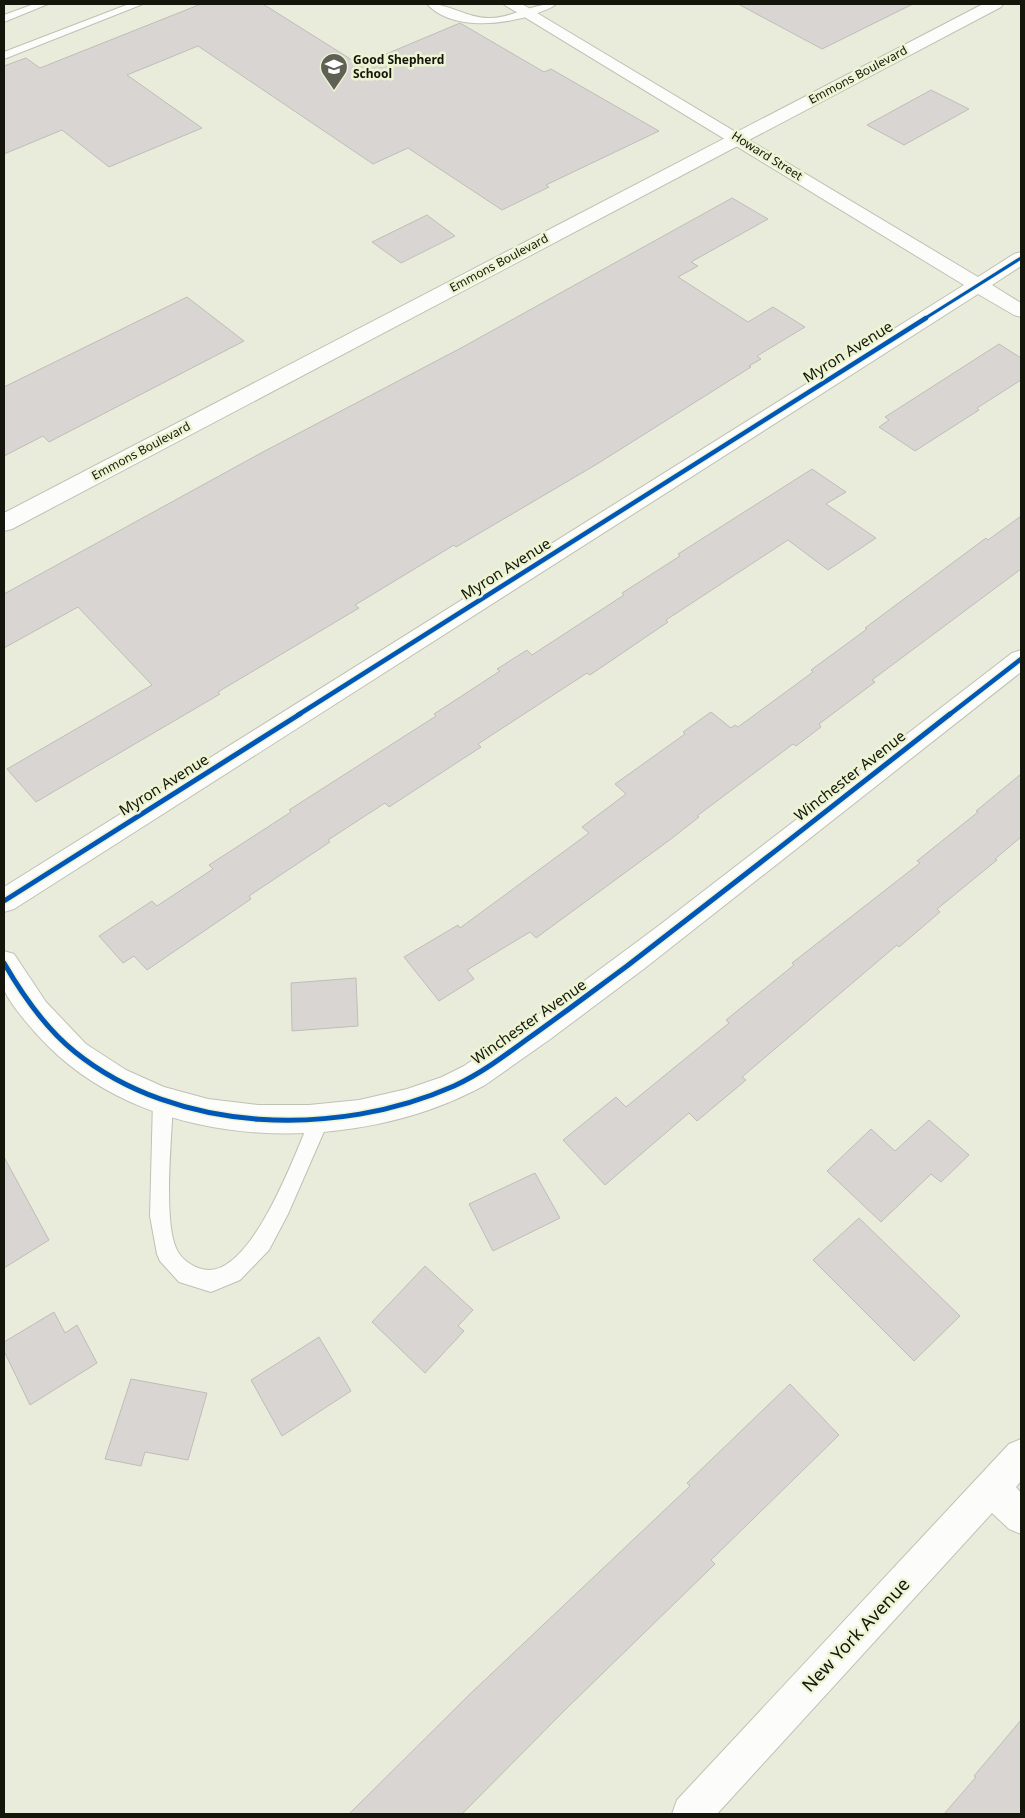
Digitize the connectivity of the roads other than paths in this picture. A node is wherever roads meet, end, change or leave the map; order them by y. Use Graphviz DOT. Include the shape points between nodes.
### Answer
graph roads {
  1 [pos="42,4"];
  2 [pos="138,4"];
  3 [pos="432,4"];
  4 [pos="511,4"];
  5 [pos="551,4"];
  6 [pos="995,4"];
  7 [pos="528,13"];
  8 [pos="4,19"];
  9 [pos="4,56"];
  10 [pos="738,138"];
  11 [pos="1021,258"];
  12 [pos="979,284"];
  13 [pos="1021,311"];
  14 [pos="4,523"];
  15 [pos="1021,659"];
  16 [pos="4,901"];
  17 [pos="4,963"];
  18 [pos="163,1100"];
  19 [pos="319,1120"];
  20 [pos="1021,1456"];
  21 [pos="992,1488"];
  22 [pos="1021,1517"];
  23 [pos="691,1814"];
  1 -- 8 [label="lane"];
  2 -- 9 [label="lane"];
  3 -- 7 [label="lane" via="453,16 486,22"];
  4 -- 7 [label="street, Howard Street"];
  5 -- 7 [label="lane"];
  6 -- 10 [label="street, Emmons Boulevard"];
  7 -- 10 [label="street, Howard Street"];
  10 -- 12 [label="street, Howard Street"];
  10 -- 14 [label="street, Emmons Boulevard"];
  11 -- 12 [label="street, Myron Avenue"];
  12 -- 13 [label="street, Howard Street"];
  12 -- 16 [label="street, Myron Avenue"];
  15 -- 19 [label="street, Winchester Avenue" via="596,990 487,1068 450,1088 396,1107"];
  17 -- 18 [label="street, Winchester Avenue" via="43,1022 78,1055 121,1082"];
  18 -- 19 [label="street, Winchester Avenue" via="252,1120"];
  18 -- 19 [label="lane" via="160,1216 167,1254 186,1275 211,1282 234,1274 262,1243"];
  20 -- 21 [label="street, New York Avenue"];
  21 -- 22 [label="street"];
  21 -- 23 [label="street, New York Avenue"];
}
